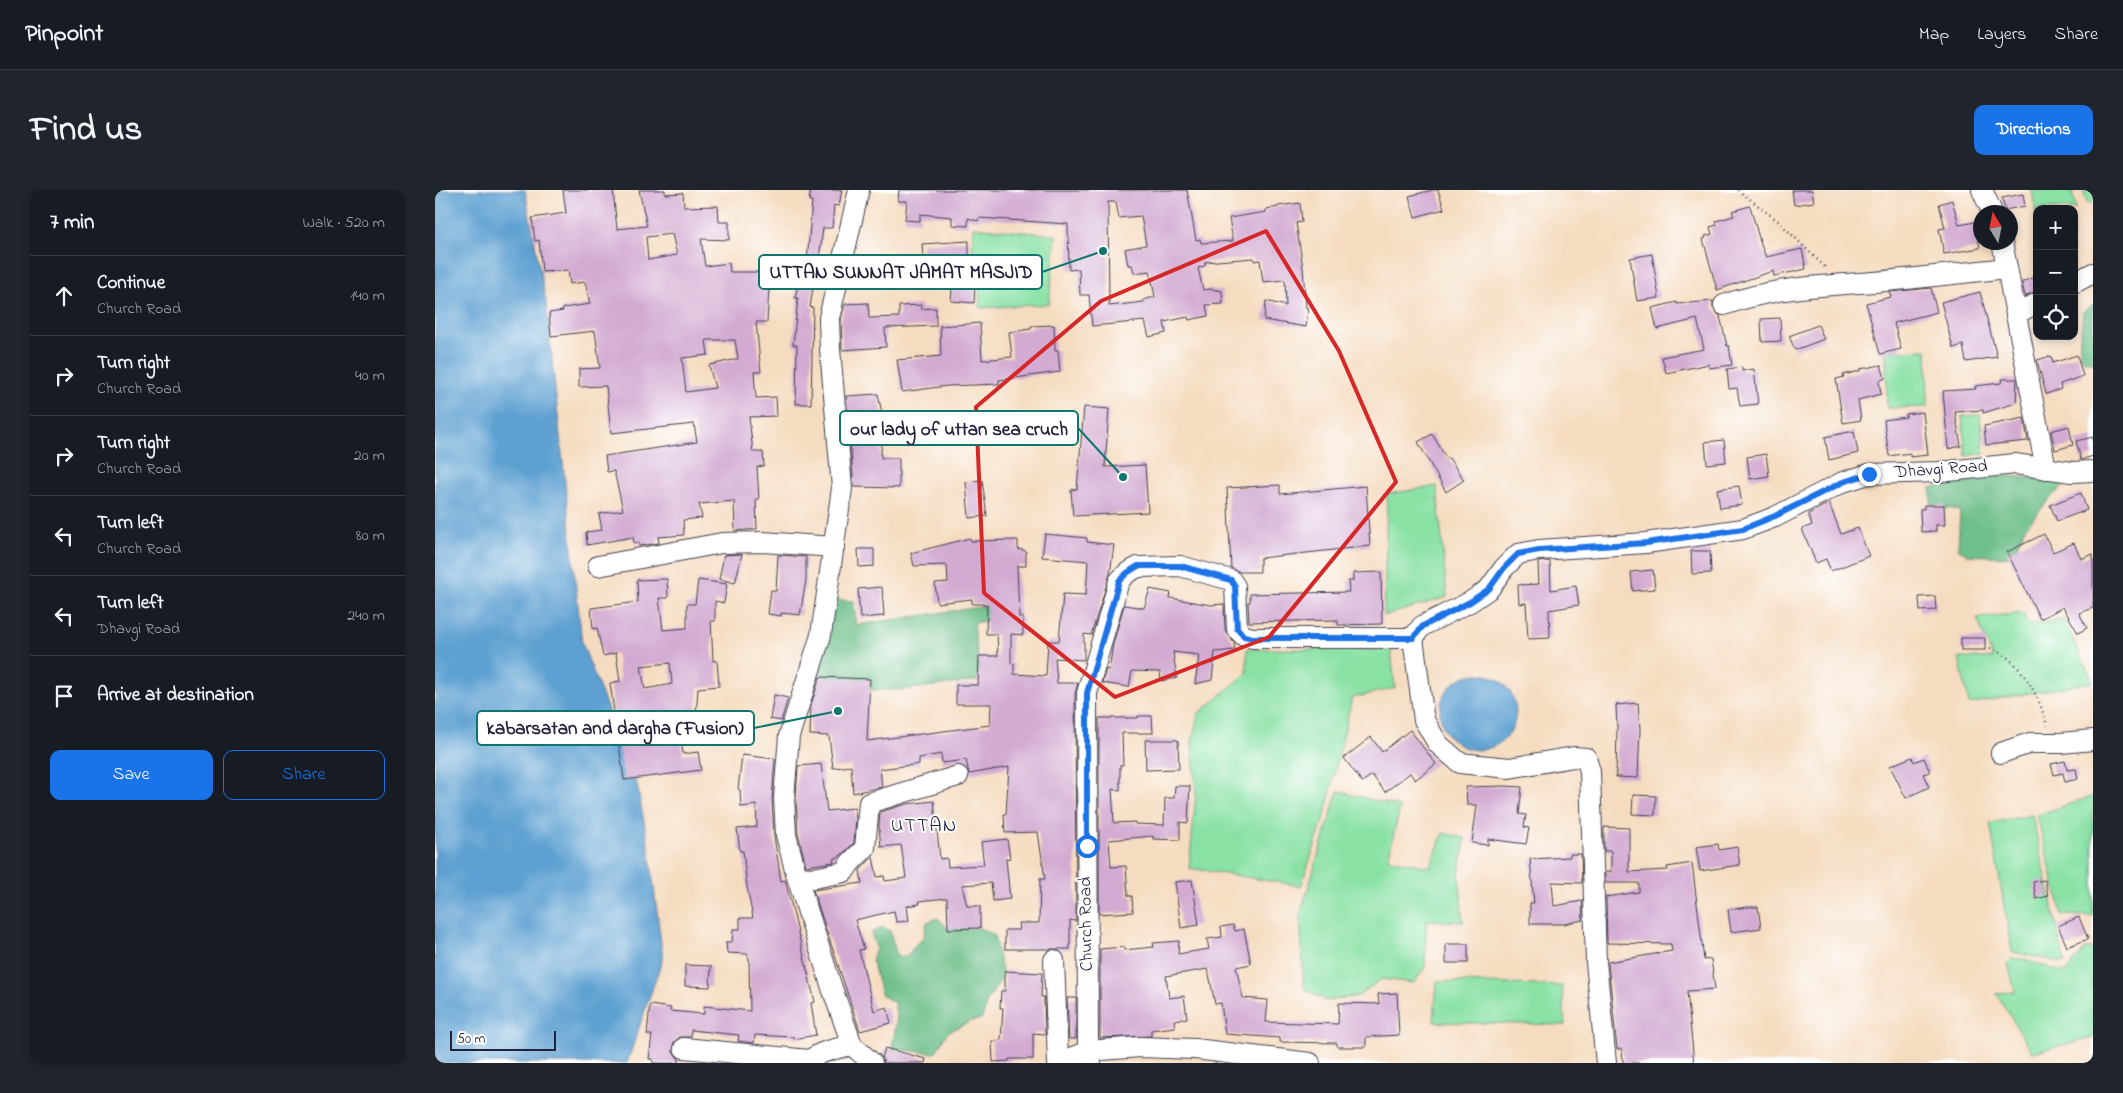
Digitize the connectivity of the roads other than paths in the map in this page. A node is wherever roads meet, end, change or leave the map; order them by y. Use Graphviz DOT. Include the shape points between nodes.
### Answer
graph roads {
  1 [pos="859,190"];
  2 [pos="1982,190"];
  3 [pos="1990,205"];
  4 [pos="2003,250"];
  5 [pos="2007,268"];
  6 [pos="2093,273"];
  7 [pos="2078,281"];
  8 [pos="1724,305"];
  9 [pos="2033,305"];
  10 [pos="2016,314"];
  11 [pos="2045,469"];
  12 [pos="2093,471"];
  13 [pos="833,547"];
  14 [pos="598,566"];
  15 [pos="1413,638"];
  16 [pos="2093,740"];
  17 [pos="2001,753"];
  18 [pos="958,776"];
  19 [pos="797,877"];
  20 [pos="1054,960"];
  21 [pos="852,1045"];
  22 [pos="684,1048"];
  23 [pos="1090,1057"];
  24 [pos="809,1062"];
  25 [pos="872,1063"];
  26 [pos="1058,1063"];
  27 [pos="1310,1063"];
  28 [pos="1606,1063"];
  1 -- 13 [label="street" via="829,318 842,488"];
  2 -- 3 [label="street"];
  4 -- 5 [label="street"];
  5 -- 8 [label="street" via="1791,287"];
  5 -- 10 [label="street"];
  6 -- 7 [label="street"];
  9 -- 10 [label="street"];
  10 -- 11 [label="street"];
  11 -- 12 [label="street, Dhavgi Road"];
  11 -- 15 [label="street, Dhavgi Road" via="2015,464 1939,472 1869,474 1843,482 1743,529 1646,543 1518,554 1489,589 1423,626"];
  13 -- 14 [label="street" via="799,543 722,543"];
  13 -- 19 [label="street" via="821,635 789,736 784,798 786,835"];
  15 -- 23 [label="street, Church Road" via="1253,638 1244,636 1237,629 1235,586 1231,580 1180,566 1138,566 1119,581 1087,693"];
  15 -- 28 [label="street" via="1424,720 1438,744 1460,763 1509,768 1574,757 1586,758 1590,771 1596,962"];
  16 -- 17 [label="street" via="2030,743"];
  18 -- 19 [label="street" via="869,803 865,848 845,872 814,878"];
  19 -- 21 [label="street"];
  20 -- 26 [label="street"];
  21 -- 24 [label="street" via="823,1052"];
  21 -- 25 [label="street"];
  22 -- 24 [label="street"];
  23 -- 26 [label="street"];
  23 -- 27 [label="street" via="1140,1047 1195,1049"];
}
